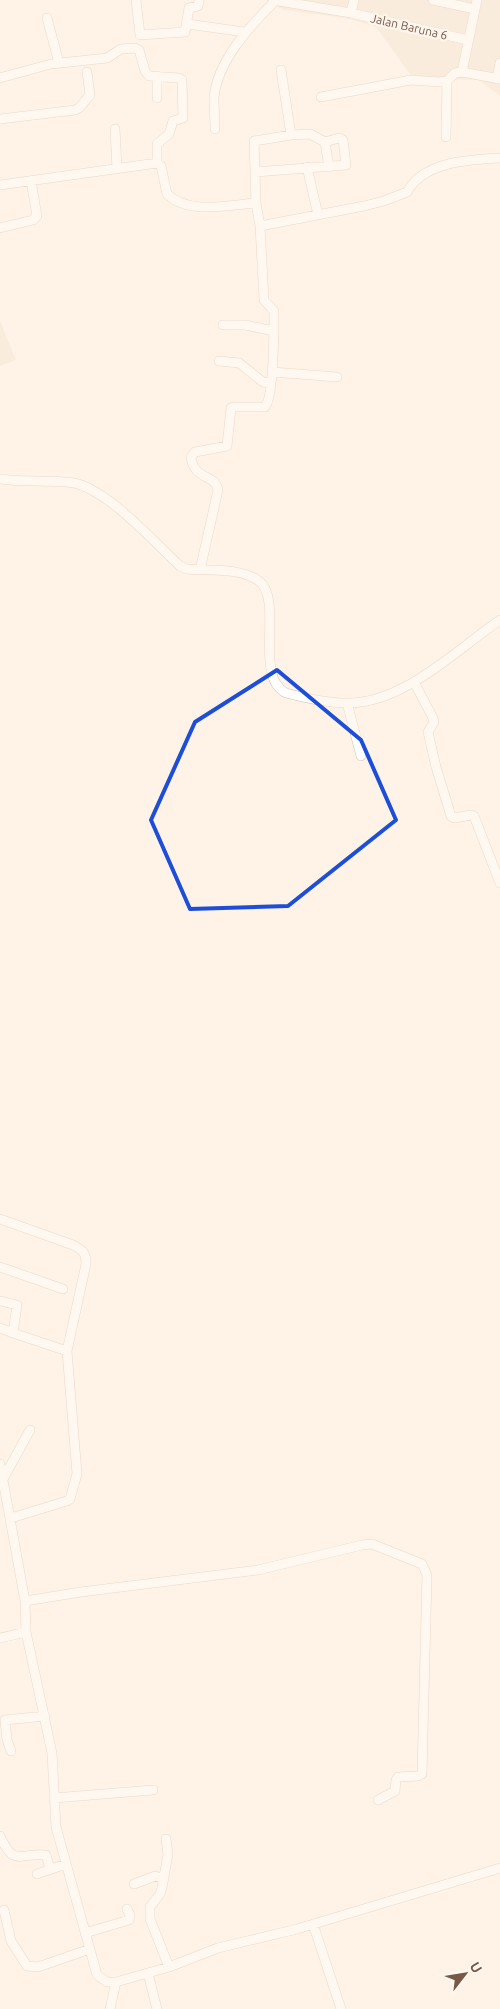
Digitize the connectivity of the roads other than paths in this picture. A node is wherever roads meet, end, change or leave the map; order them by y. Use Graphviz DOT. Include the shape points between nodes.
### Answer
graph roads {
  1 [pos="136,0"];
  2 [pos="199,0"];
  3 [pos="274,0"];
  4 [pos="354,0"];
  5 [pos="433,0"];
  6 [pos="286,2"];
  7 [pos="322,4"];
  8 [pos="476,4"];
  9 [pos="351,13"];
  10 [pos="47,18"];
  11 [pos="188,24"];
  12 [pos="244,32"];
  13 [pos="468,40"];
  14 [pos="59,63"];
  15 [pos="500,63"];
  16 [pos="282,70"];
  17 [pos="87,72"];
  18 [pos="462,72"];
  19 [pos="157,76"];
  20 [pos="0,78"];
  21 [pos="498,79"];
  22 [pos="446,80"];
  23 [pos="321,97"];
  24 [pos="157,98"];
  25 [pos="0,119"];
  26 [pos="115,129"];
  27 [pos="215,129"];
  28 [pos="291,135"];
  29 [pos="446,137"];
  30 [pos="324,142"];
  31 [pos="500,158"];
  32 [pos="157,163"];
  33 [pos="329,167"];
  34 [pos="307,168"];
  35 [pos="117,169"];
  36 [pos="255,172"];
  37 [pos="31,181"];
  38 [pos="0,185"];
  39 [pos="256,203"];
  40 [pos="318,215"];
  41 [pos="260,226"];
  42 [pos="0,228"];
  43 [pos="223,324"];
  44 [pos="274,331"];
  45 [pos="219,360"];
  46 [pos="272,372"];
  47 [pos="338,377"];
  48 [pos="271,383"];
  49 [pos="0,479"];
  50 [pos="200,570"];
  51 [pos="500,620"];
  52 [pos="414,682"];
  53 [pos="347,703"];
  54 [pos="361,756"];
  55 [pos="500,883"];
  56 [pos="0,1219"];
  57 [pos="0,1267"];
  58 [pos="64,1289"];
  59 [pos="1,1301"];
  60 [pos="0,1328"];
  61 [pos="12,1333"];
  62 [pos="67,1351"];
  63 [pos="30,1430"];
  64 [pos="0,1464"];
  65 [pos="3,1479"];
  66 [pos="11,1518"];
  67 [pos="25,1601"];
  68 [pos="26,1632"];
  69 [pos="0,1638"];
  70 [pos="45,1716"];
  71 [pos="3,1719"];
  72 [pos="11,1751"];
  73 [pos="153,1790"];
  74 [pos="54,1798"];
  75 [pos="378,1800"];
  76 [pos="0,1836"];
  77 [pos="166,1839"];
  78 [pos="66,1864"];
  79 [pos="500,1868"];
  80 [pos="50,1869"];
  81 [pos="37,1874"];
  82 [pos="162,1878"];
  83 [pos="134,1884"];
  84 [pos="127,1908"];
  85 [pos="4,1910"];
  86 [pos="313,1924"];
  87 [pos="85,1933"];
  88 [pos="90,1949"];
  89 [pos="169,1967"];
  90 [pos="148,1973"];
  91 [pos="116,1982"];
  92 [pos="110,2009"];
  93 [pos="157,2009"];
  94 [pos="342,2009"];
  1 -- 11 [label="street" via="140,35 184,33"];
  2 -- 11 [label="street" via="198,6 189,8"];
  3 -- 6 [label="street, Jalan Baruna 6"];
  3 -- 12 [label="street"];
  4 -- 9 [label="street"];
  5 -- 8 [label="street"];
  6 -- 7 [label="street, Jalan Baruna 6"];
  7 -- 9 [label="street, Jalan Baruna 6"];
  8 -- 13 [label="street"];
  9 -- 13 [label="street, Jalan Baruna 6"];
  10 -- 14 [label="street"];
  11 -- 12 [label="street"];
  12 -- 27 [label="street" via="231,52 214,96"];
  13 -- 18 [label="street"];
  14 -- 19 [label="street" via="107,58 120,49 135,48 139,50 146,74"];
  14 -- 20 [label="street"];
  15 -- 21 [label="street"];
  16 -- 28 [label="street"];
  17 -- 25 [label="street" via="90,95 79,108"];
  18 -- 21 [label="street"];
  18 -- 22 [label="street" via="454,73"];
  19 -- 24 [label="street"];
  19 -- 32 [label="street" via="182,80 184,118 173,122 169,134 158,142"];
  22 -- 23 [label="street" via="411,80"];
  22 -- 29 [label="street"];
  26 -- 35 [label="street"];
  28 -- 30 [label="street" via="310,134"];
  28 -- 36 [label="street" via="254,141"];
  30 -- 33 [label="street"];
  30 -- 33 [label="street" via="343,140 346,164"];
  31 -- 40 [label="street" via="432,168 412,183 407,192 384,201"];
  32 -- 35 [label="street"];
  32 -- 39 [label="street" via="167,194 183,203 202,206"];
  33 -- 34 [label="street"];
  34 -- 36 [label="street"];
  34 -- 40 [label="street"];
  35 -- 37 [label="street"];
  36 -- 39 [label="street"];
  37 -- 38 [label="street"];
  37 -- 42 [label="street" via="36,216 33,220"];
  39 -- 41 [label="street"];
  40 -- 41 [label="street"];
  41 -- 44 [label="street" via="264,300 274,311"];
  43 -- 44 [label="street"];
  44 -- 46 [label="street"];
  45 -- 48 [label="street" via="240,363 263,382"];
  46 -- 47 [label="street"];
  46 -- 48 [label="street"];
  48 -- 50 [label="street" via="265,407 231,408 227,446 195,452 191,457 194,469 214,481 218,490"];
  49 -- 50 [label="street" via="74,483 89,489 108,500 180,566"];
  50 -- 53 [label="street" via="235,573 258,581 264,587 270,611 271,666 282,691"];
  51 -- 52 [label="street"];
  52 -- 53 [label="street" via="388,694"];
  52 -- 55 [label="street" via="433,718 428,732 451,816 474,816"];
  53 -- 54 [label="street"];
  56 -- 62 [label="street" via="74,1245 86,1254"];
  57 -- 58 [label="street"];
  59 -- 61 [label="street" via="17,1305"];
  60 -- 61 [label="street"];
  61 -- 62 [label="street"];
  62 -- 66 [label="street" via="77,1474 70,1499"];
  63 -- 65 [label="street"];
  64 -- 65 [label="street"];
  65 -- 66 [label="street"];
  66 -- 67 [label="street"];
  67 -- 68 [label="street"];
  67 -- 75 [label="street" via="258,1570 372,1544 422,1564 427,1575 422,1774 398,1777 395,1791"];
  68 -- 69 [label="street"];
  68 -- 70 [label="street"];
  70 -- 71 [label="street"];
  70 -- 74 [label="street" via="52,1753"];
  71 -- 72 [label="street"];
  73 -- 74 [label="street"];
  74 -- 78 [label="street" via="56,1827"];
  76 -- 80 [label="street" via="4,1846 15,1856 46,1855"];
  77 -- 82 [label="street" via="168,1854"];
  78 -- 80 [label="street"];
  78 -- 87 [label="street"];
  79 -- 86 [label="street"];
  80 -- 81 [label="street"];
  82 -- 83 [label="street" via="155,1876"];
  82 -- 89 [label="street" via="160,1894 150,1907 150,1919"];
  84 -- 87 [label="street" via="128,1920"];
  85 -- 88 [label="street" via="11,1941 28,1966 38,1968"];
  86 -- 89 [label="street" via="218,1948"];
  86 -- 94 [label="street"];
  87 -- 88 [label="street"];
  88 -- 91 [label="street" via="97,1975 107,1982"];
  89 -- 90 [label="street"];
  90 -- 91 [label="street"];
  90 -- 93 [label="street"];
  91 -- 92 [label="street"];
}
